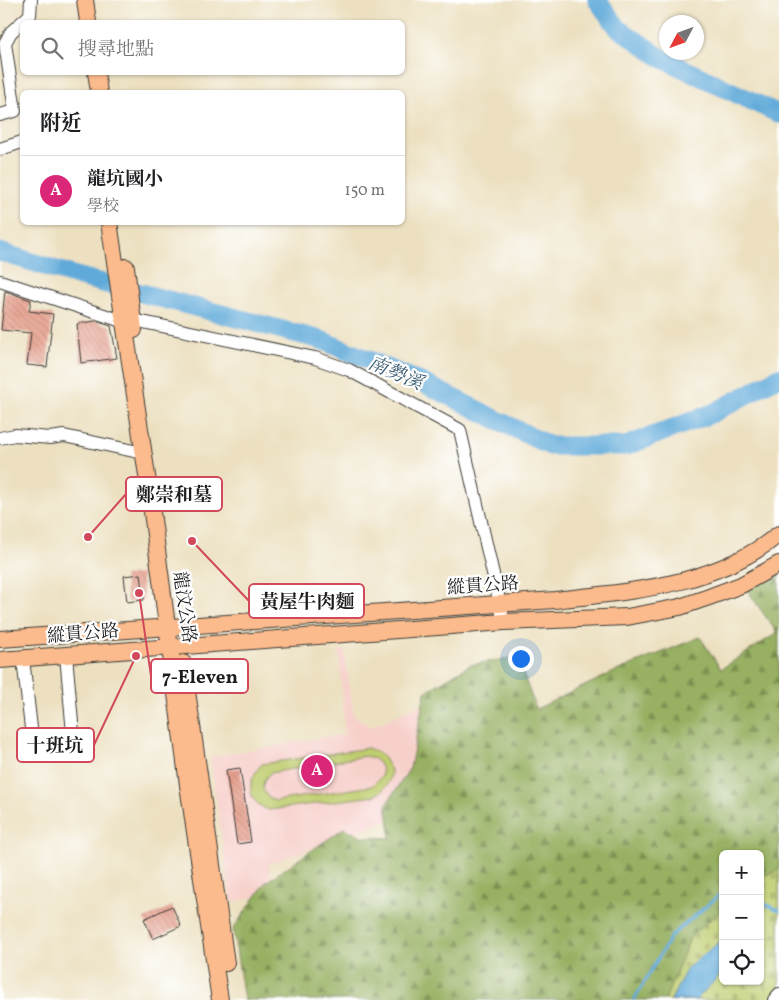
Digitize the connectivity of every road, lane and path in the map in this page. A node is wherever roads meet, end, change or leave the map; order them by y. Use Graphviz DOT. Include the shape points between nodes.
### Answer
graph roads {
  1 [pos="31,0"];
  2 [pos="75,0"];
  3 [pos="85,0"];
  4 [pos="24,20"];
  5 [pos="78,20"];
  6 [pos="88,20"];
  7 [pos="20,24"];
  8 [pos="86,75"];
  9 [pos="96,75"];
  10 [pos="89,90"];
  11 [pos="99,90"];
  12 [pos="0,116"];
  13 [pos="20,143"];
  14 [pos="0,149"];
  15 [pos="109,225"];
  16 [pos="119,225"];
  17 [pos="117,242"];
  18 [pos="0,281"];
  19 [pos="127,314"];
  20 [pos="0,438"];
  21 [pos="143,453"];
  22 [pos="154,488"];
  23 [pos="779,534"];
  24 [pos="779,564"];
  25 [pos="500,604"];
  26 [pos="504,622"];
  27 [pos="172,626"];
  28 [pos="0,639"];
  29 [pos="175,645"];
  30 [pos="66,655"];
  31 [pos="23,659"];
  32 [pos="0,660"];
  33 [pos="34,754"];
  34 [pos="75,756"];
  35 [pos="779,994"];
  36 [pos="220,1000"];
  37 [pos="231,1000"];
  38 [pos="774,1000"];
  1 -- 4 [label="street" via="30,15"];
  2 -- 5 [label="main road"];
  3 -- 6 [label="main road"];
  7 -- 12 [label="street" via="5,43 15,111"];
  8 -- 10 [label="main road"];
  9 -- 11 [label="main road"];
  13 -- 14 [label="street"];
  15 -- 17 [label="main road"];
  16 -- 17 [label="main road"];
  17 -- 19 [label="main road"];
  18 -- 19 [label="street"];
  19 -- 21 [label="main road, 龍汶公路"];
  19 -- 22 [label="main road, 龍汶公路"];
  19 -- 25 [label="street" via="349,370 460,430"];
  20 -- 21 [label="street" via="15,435 64,436"];
  21 -- 22 [label="main road, 龍汶公路"];
  22 -- 27 [label="main road, 龍汶公路"];
  23 -- 25 [label="main road, 縱貫公路" via="733,563 666,586"];
  24 -- 26 [label="main road, 縱貫公路" via="741,585 680,607 627,617"];
  25 -- 26 [label="street"];
  25 -- 27 [label="main road, 縱貫公路"];
  26 -- 29 [label="main road, 縱貫公路"];
  27 -- 28 [label="main road, 縱貫公路"];
  27 -- 29 [label="main road, 龍汶公路"];
  29 -- 30 [label="main road, 縱貫公路"];
  29 -- 36 [label="main road, 龍汶公路" via="188,785"];
  29 -- 37 [label="main road, 龍汶公路"];
  30 -- 31 [label="main road, 縱貫公路"];
  30 -- 34 [label="street"];
  31 -- 32 [label="main road, 縱貫公路"];
  31 -- 33 [label="street"];
  35 -- 38 [label="street"];
}
